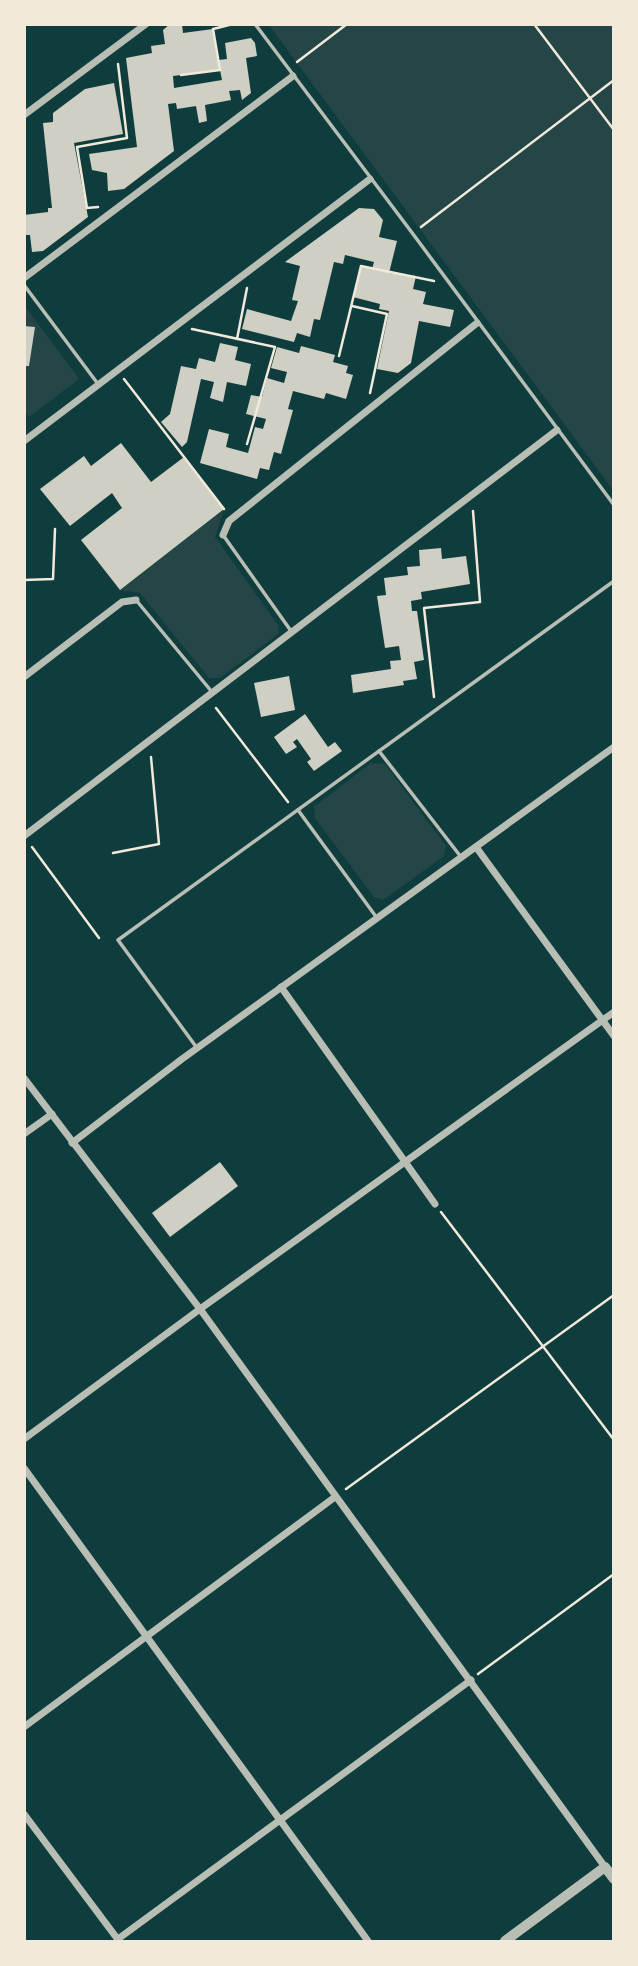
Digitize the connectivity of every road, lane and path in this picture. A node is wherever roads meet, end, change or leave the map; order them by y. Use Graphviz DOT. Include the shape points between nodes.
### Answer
graph roads {
  1 [pos="146,24"];
  2 [pos="233,24"];
  3 [pos="255,24"];
  4 [pos="347,24"];
  5 [pos="534,24"];
  6 [pos="118,64"];
  7 [pos="291,73"];
  8 [pos="181,75"];
  9 [pos="614,80"];
  10 [pos="590,98"];
  11 [pos="24,115"];
  12 [pos="614,130"];
  13 [pos="370,179"];
  14 [pos="101,207"];
  15 [pos="413,234"];
  16 [pos="24,278"];
  17 [pos="434,281"];
  18 [pos="24,285"];
  19 [pos="247,288"];
  20 [pos="351,306"];
  21 [pos="477,323"];
  22 [pos="192,328"];
  23 [pos="237,339"];
  24 [pos="339,356"];
  25 [pos="124,379"];
  26 [pos="98,384"];
  27 [pos="369,396"];
  28 [pos="557,430"];
  29 [pos="26,437"];
  30 [pos="247,444"];
  31 [pos="614,505"];
  32 [pos="224,509"];
  33 [pos="473,511"];
  34 [pos="55,529"];
  35 [pos="223,535"];
  36 [pos="24,580"];
  37 [pos="614,581"];
  38 [pos="136,600"];
  39 [pos="292,633"];
  40 [pos="24,677"];
  41 [pos="212,692"];
  42 [pos="434,697"];
  43 [pos="216,708"];
  44 [pos="614,747"];
  45 [pos="379,750"];
  46 [pos="150,757"];
  47 [pos="288,802"];
  48 [pos="298,810"];
  49 [pos="24,836"];
  50 [pos="32,847"];
  51 [pos="476,847"];
  52 [pos="113,853"];
  53 [pos="461,858"];
  54 [pos="377,918"];
  55 [pos="99,938"];
  56 [pos="281,987"];
  57 [pos="614,1012"];
  58 [pos="602,1020"];
  59 [pos="614,1036"];
  60 [pos="197,1048"];
  61 [pos="24,1078"];
  62 [pos="52,1114"];
  63 [pos="24,1134"];
  64 [pos="72,1143"];
  65 [pos="404,1162"];
  66 [pos="435,1204"];
  67 [pos="614,1295"];
  68 [pos="200,1309"];
  69 [pos="542,1347"];
  70 [pos="24,1439"];
  71 [pos="614,1440"];
  72 [pos="24,1468"];
  73 [pos="335,1497"];
  74 [pos="614,1574"];
  75 [pos="146,1637"];
  76 [pos="471,1680"];
  77 [pos="24,1727"];
  78 [pos="24,1814"];
  79 [pos="280,1820"];
  80 [pos="605,1867"];
  81 [pos="614,1879"];
  82 [pos="118,1940"];
  83 [pos="369,1941"];
  84 [pos="505,1941"];
  1 -- 11 [label="street"];
  2 -- 8 [label="path" via="213,29 220,70"];
  3 -- 7 [label="lane"];
  4 -- 7 [label="path"];
  5 -- 10 [label="path"];
  6 -- 14 [label="path" via="127,138 77,148 87,208"];
  7 -- 13 [label="lane"];
  7 -- 16 [label="street"];
  9 -- 10 [label="path"];
  10 -- 12 [label="path"];
  10 -- 15 [label="path"];
  13 -- 15 [label="lane"];
  13 -- 26 [label="street"];
  15 -- 21 [label="lane"];
  17 -- 20 [label="path" via="361,266"];
  18 -- 26 [label="lane"];
  19 -- 23 [label="path"];
  20 -- 24 [label="path"];
  20 -- 27 [label="path" via="387,314"];
  21 -- 28 [label="lane"];
  21 -- 35 [label="street" via="229,521"];
  22 -- 23 [label="path"];
  23 -- 30 [label="path" via="275,347"];
  25 -- 32 [label="path"];
  26 -- 29 [label="street"];
  28 -- 31 [label="lane"];
  28 -- 39 [label="street"];
  33 -- 42 [label="path" via="480,602 424,608"];
  34 -- 36 [label="path" via="53,579"];
  35 -- 39 [label="lane"];
  37 -- 45 [label="lane"];
  38 -- 40 [label="street" via="122,602"];
  38 -- 41 [label="lane"];
  39 -- 41 [label="street"];
  41 -- 49 [label="street"];
  43 -- 47 [label="path"];
  44 -- 51 [label="street"];
  45 -- 48 [label="lane"];
  45 -- 53 [label="lane"];
  46 -- 52 [label="path" via="159,844"];
  48 -- 54 [label="lane"];
  48 -- 60 [label="lane" via="118,940"];
  50 -- 55 [label="path"];
  51 -- 53 [label="street"];
  51 -- 58 [label="street"];
  53 -- 54 [label="street"];
  54 -- 56 [label="street"];
  56 -- 60 [label="street"];
  56 -- 65 [label="street"];
  57 -- 58 [label="street"];
  58 -- 59 [label="street"];
  58 -- 65 [label="street"];
  60 -- 64 [label="street"];
  61 -- 62 [label="street"];
  62 -- 63 [label="street"];
  62 -- 64 [label="street"];
  64 -- 68 [label="street"];
  65 -- 66 [label="street"];
  65 -- 68 [label="street"];
  66 -- 69 [label="path"];
  67 -- 69 [label="path"];
  68 -- 70 [label="street"];
  68 -- 73 [label="street"];
  69 -- 71 [label="path"];
  69 -- 73 [label="path"];
  72 -- 75 [label="street"];
  73 -- 75 [label="street"];
  73 -- 76 [label="street"];
  74 -- 76 [label="path"];
  75 -- 77 [label="street"];
  75 -- 79 [label="street"];
  76 -- 79 [label="street"];
  76 -- 80 [label="street"];
  78 -- 82 [label="street"];
  79 -- 82 [label="street"];
  79 -- 83 [label="street"];
  80 -- 81 [label="street"];
  80 -- 84 [label="street"];
}
